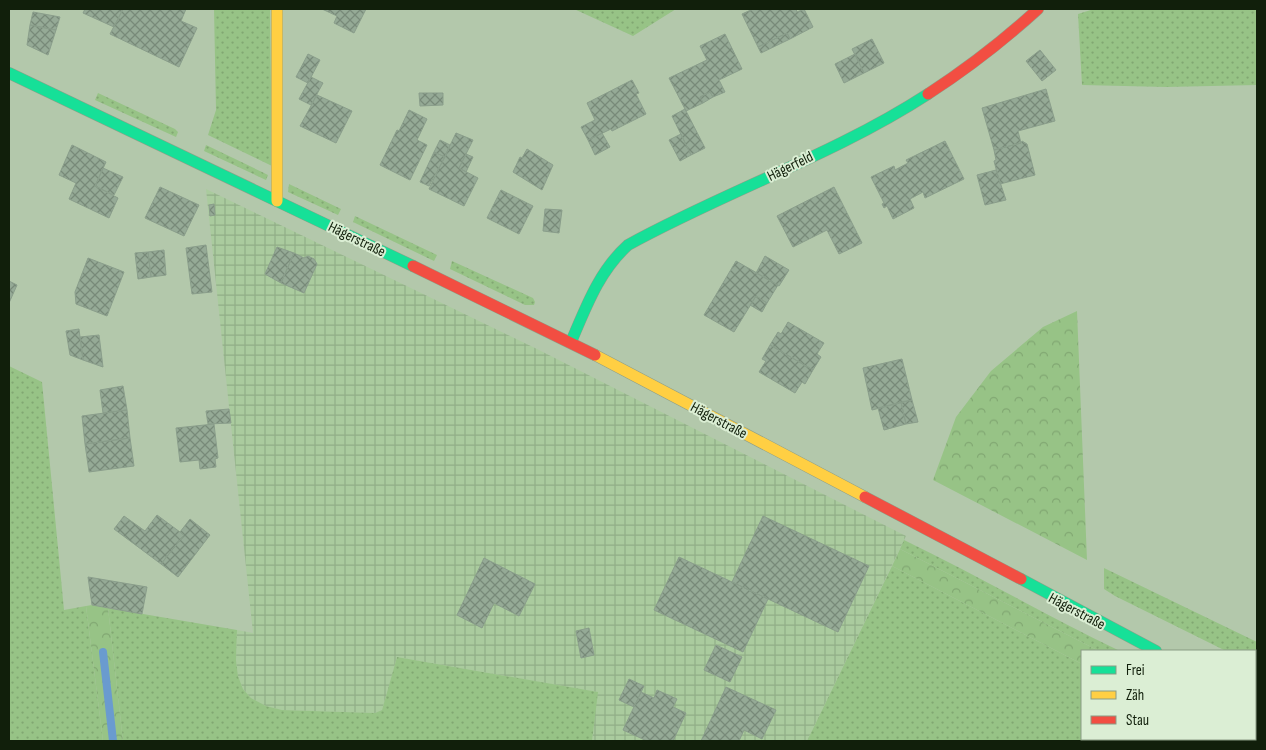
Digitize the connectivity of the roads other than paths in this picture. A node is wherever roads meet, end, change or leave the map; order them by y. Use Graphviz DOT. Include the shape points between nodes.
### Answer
graph roads {
  1 [pos="277,9"];
  2 [pos="1038,9"];
  3 [pos="9,73"];
  4 [pos="277,201"];
  5 [pos="571,342"];
  6 [pos="1154,650"];
  1 -- 4 [label="main road"];
  2 -- 5 [label="main road, Hägerfeld" via="960,74 920,100 628,245 607,267"];
  3 -- 4 [label="main road, Hägerstraße"];
  4 -- 5 [label="main road, Hägerstraße"];
  5 -- 6 [label="main road, Hägerstraße"];
}
